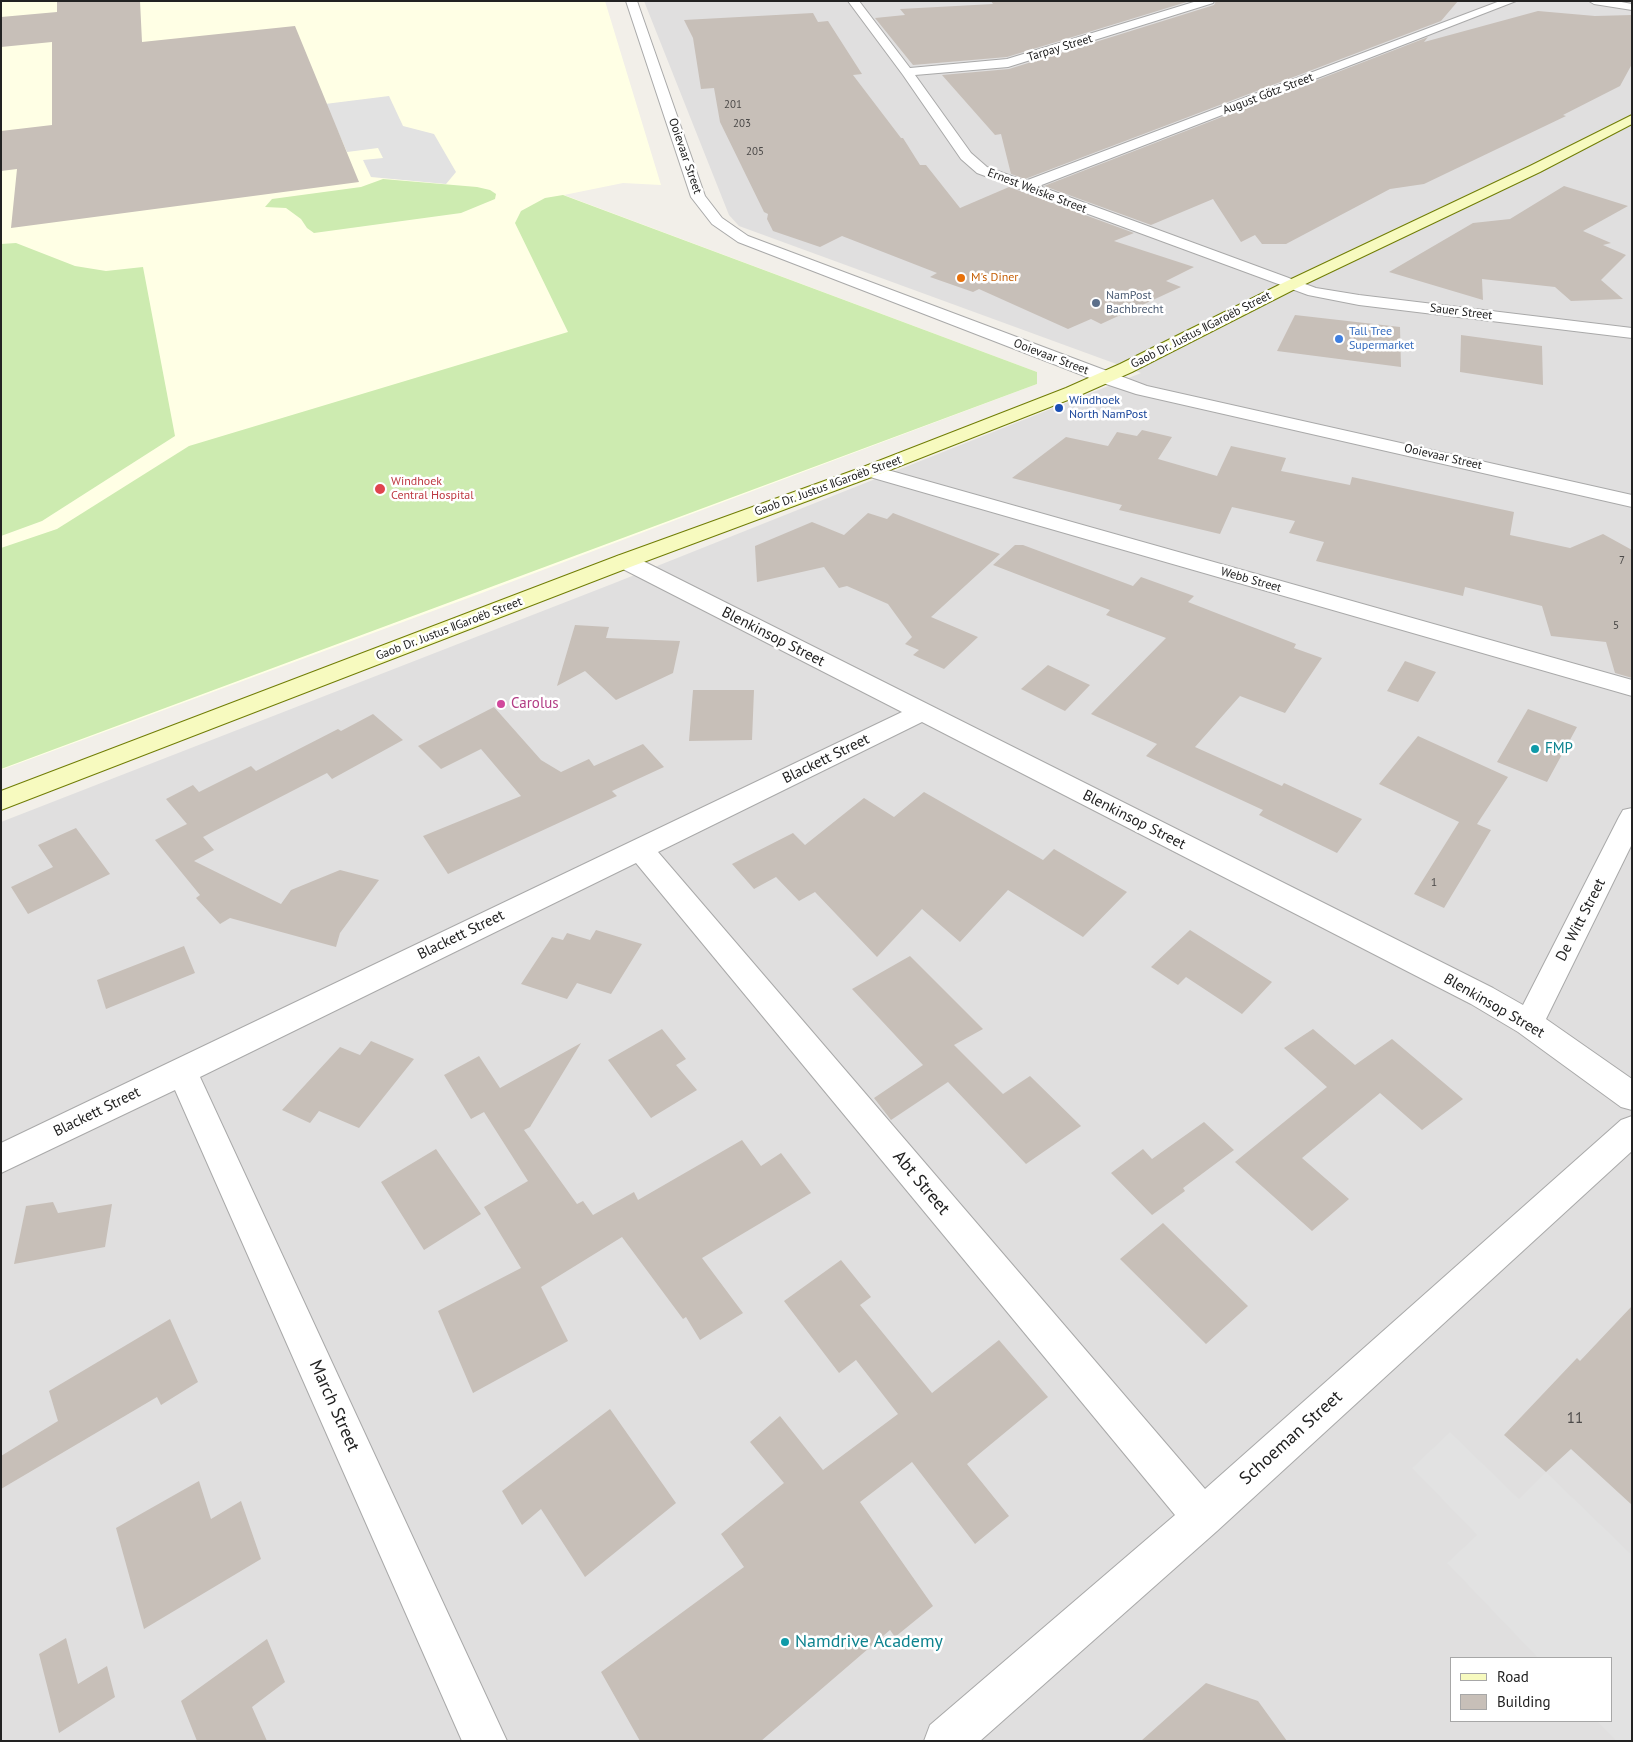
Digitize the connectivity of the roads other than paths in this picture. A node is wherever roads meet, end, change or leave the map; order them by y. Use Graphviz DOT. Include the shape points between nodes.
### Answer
graph roads {
  1 [pos="631,1"];
  2 [pos="853,1"];
  3 [pos="1209,1"];
  4 [pos="1512,1"];
  5 [pos="1594,1"];
  6 [pos="1632,7"];
  7 [pos="907,72"];
  8 [pos="1632,119"];
  9 [pos="1024,187"];
  10 [pos="1291,286"];
  11 [pos="1632,333"];
  12 [pos="1106,378"];
  13 [pos="870,471"];
  14 [pos="1632,501"];
  15 [pos="625,561"];
  16 [pos="1632,688"];
  17 [pos="922,712"];
  18 [pos="1,801"];
  19 [pos="1632,817"];
  20 [pos="640,848"];
  21 [pos="1529,1022"];
  22 [pos="182,1071"];
  23 [pos="1632,1097"];
  24 [pos="1632,1130"];
  25 [pos="1,1159"];
  26 [pos="1203,1517"];
  27 [pos="486,1741"];
  28 [pos="946,1741"];
  1 -- 12 [label="street, Ooievaar Street" via="698,198 717,221 743,239"];
  2 -- 7 [label="street, Ernest Weiske Street"];
  3 -- 7 [label="street, Tarpay Street" via="1008,63"];
  4 -- 9 [label="street, August Götz Street"];
  5 -- 6 [label="street"];
  7 -- 9 [label="street, Ernest Weiske Street" via="966,156 982,170"];
  8 -- 10 [label="street, Gaob Dr. Justus ǁGaroëb Street"];
  9 -- 10 [label="street, Ernest Weiske Street"];
  10 -- 11 [label="street, Sauer Street" via="1359,300"];
  10 -- 12 [label="street, Gaob Dr. Justus ǁGaroëb Street"];
  12 -- 13 [label="street, Gaob Dr. Justus ǁGaroëb Street"];
  12 -- 14 [label="street, Ooievaar Street" via="1142,390"];
  13 -- 15 [label="street, Gaob Dr. Justus ǁGaroëb Street"];
  13 -- 16 [label="street, Webb Street"];
  15 -- 17 [label="street, Blenkinsop Street"];
  15 -- 18 [label="street, Gaob Dr. Justus ǁGaroëb Street"];
  17 -- 20 [label="street, Blackett Street"];
  17 -- 21 [label="street, Blenkinsop Street"];
  19 -- 21 [label="street, De Witt Street"];
  20 -- 22 [label="street, Blackett Street"];
  20 -- 26 [label="street, Abt Street"];
  21 -- 23 [label="street, Blenkinsop Street"];
  22 -- 25 [label="street, Blackett Street"];
  22 -- 27 [label="street, March Street"];
  24 -- 26 [label="street, Schoeman Street"];
  26 -- 28 [label="street, Schoeman Street"];
}
